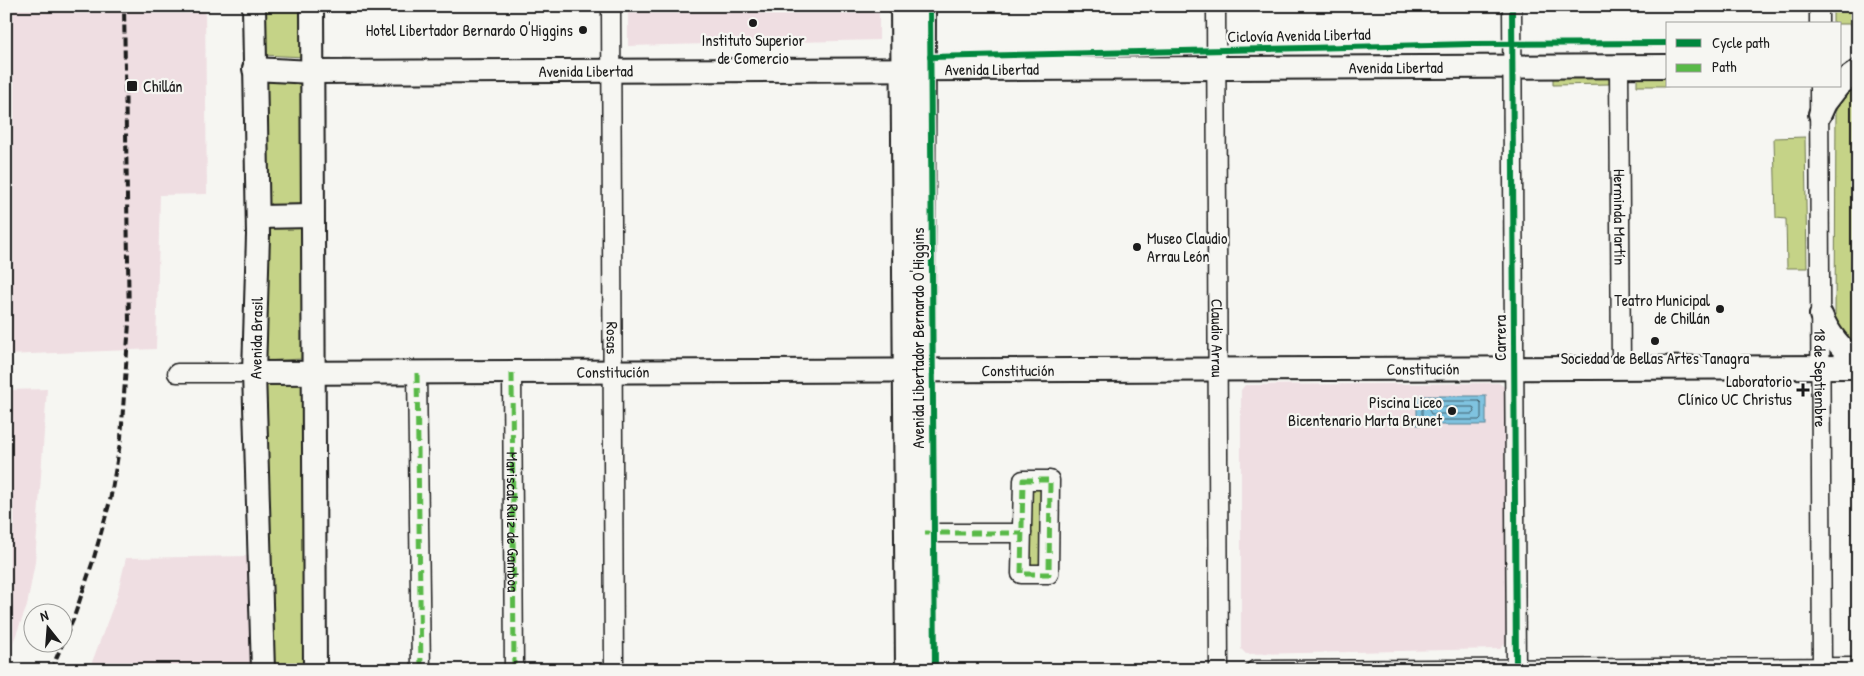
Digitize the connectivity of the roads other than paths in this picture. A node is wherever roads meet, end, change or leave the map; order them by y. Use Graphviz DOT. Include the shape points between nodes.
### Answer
graph roads {
  1 [pos="254,6"];
  2 [pos="312,6"];
  3 [pos="611,6"];
  4 [pos="902,6"];
  5 [pos="924,6"];
  6 [pos="1216,6"];
  7 [pos="1512,6"];
  8 [pos="1819,6"];
  9 [pos="1819,22"];
  10 [pos="1842,65"];
  11 [pos="1858,65"];
  12 [pos="1619,66"];
  13 [pos="1666,66"];
  14 [pos="1512,67"];
  15 [pos="1216,68"];
  16 [pos="254,69"];
  17 [pos="902,70"];
  18 [pos="924,70"];
  19 [pos="611,71"];
  20 [pos="1858,71"];
  21 [pos="312,72"];
  22 [pos="1842,83"];
  23 [pos="1819,88"];
  24 [pos="1837,88"];
  25 [pos="1820,114"];
  26 [pos="312,216"];
  27 [pos="258,217"];
  28 [pos="1821,315"];
  29 [pos="1858,362"];
  30 [pos="1822,367"];
  31 [pos="1858,367"];
  32 [pos="1514,368"];
  33 [pos="1621,368"];
  34 [pos="1218,369"];
  35 [pos="914,371"];
  36 [pos="512,372"];
  37 [pos="613,372"];
  38 [pos="177,373"];
  39 [pos="254,373"];
  40 [pos="313,373"];
  41 [pos="417,373"];
  42 [pos="924,533"];
  43 [pos="1022,533"];
  44 [pos="1858,667"];
  45 [pos="1516,669"];
  46 [pos="1822,669"];
  47 [pos="263,670"];
  48 [pos="315,670"];
  49 [pos="422,670"];
  50 [pos="514,670"];
  51 [pos="614,670"];
  52 [pos="906,670"];
  53 [pos="926,670"];
  54 [pos="1220,670"];
  55 [pos="1255,670"];
  1 -- 16 [label="main road, Avenida Brasil"];
  2 -- 21 [label="main road"];
  3 -- 19 [label="street, Rosas"];
  4 -- 17 [label="main road, Avenida Libertador Bernardo O'Higgins"];
  5 -- 18 [label="main road, Avenida Libertador Bernardo O'Higgins"];
  6 -- 15 [label="street, Claudio Arrau"];
  7 -- 14 [label="street, Carrera"];
  8 -- 9 [label="street"];
  10 -- 11 [label="main road"];
  12 -- 13 [label="main road, Avenida Libertad"];
  12 -- 14 [label="main road, Avenida Libertad"];
  12 -- 33 [label="street, Herminda Martín"];
  14 -- 15 [label="main road, Avenida Libertad"];
  14 -- 32 [label="street, Carrera"];
  15 -- 18 [label="main road, Avenida Libertad"];
  15 -- 34 [label="street, Claudio Arrau"];
  16 -- 21 [label="main road, Avenida Libertad"];
  16 -- 27 [label="main road, Avenida Brasil"];
  17 -- 18 [label="main road, Avenida Libertad"];
  17 -- 19 [label="main road, Avenida Libertad"];
  17 -- 35 [label="main road, Avenida Libertador Bernardo O'Higgins"];
  18 -- 35 [label="main road, Avenida Libertador Bernardo O'Higgins"];
  19 -- 21 [label="main road, Avenida Libertad"];
  19 -- 37 [label="street, Rosas"];
  20 -- 22 [label="main road"];
  21 -- 26 [label="main road"];
  23 -- 25 [label="street, 18 de Septiembre"];
  24 -- 25 [label="main road"];
  25 -- 28 [label="street, 18 de Septiembre"];
  26 -- 27 [label="main road"];
  26 -- 40 [label="main road"];
  27 -- 39 [label="main road, Avenida Brasil"];
  28 -- 29 [label="main road" via="1834,340"];
  28 -- 30 [label="street, 18 de Septiembre"];
  30 -- 31 [label="main road, Constitución"];
  30 -- 33 [label="main road, Constitución"];
  30 -- 46 [label="street, 18 de Septiembre"];
  32 -- 33 [label="main road, Constitución"];
  32 -- 34 [label="main road, Constitución"];
  32 -- 45 [label="street, Carrera"];
  34 -- 35 [label="main road, Constitución"];
  34 -- 54 [label="street, Claudio Arrau"];
  35 -- 37 [label="main road, Constitución"];
  35 -- 42 [label="main road, Avenida Libertador Bernardo O'Higgins"];
  35 -- 52 [label="main road, Avenida Libertador Bernardo O'Higgins"];
  36 -- 37 [label="main road, Constitución"];
  36 -- 41 [label="main road, Constitución"];
  36 -- 50 [label="street, Mariscal Ruiz de Gamboa"];
  37 -- 51 [label="street, Rosas"];
  38 -- 39 [label="street, Constitución"];
  39 -- 40 [label="main road, Constitución"];
  39 -- 47 [label="main road, Avenida Brasil"];
  40 -- 41 [label="main road, Constitución"];
  40 -- 48 [label="main road"];
  41 -- 49 [label="street"];
  42 -- 43 [label="street"];
  42 -- 53 [label="main road, Avenida Libertador Bernardo O'Higgins"];
  43 -- 43 [label="street" via="1021,574 1049,574 1050,480 1023,480"];
  44 -- 46 [label="street"];
  45 -- 46 [label="street"];
  45 -- 55 [label="street"];
}
